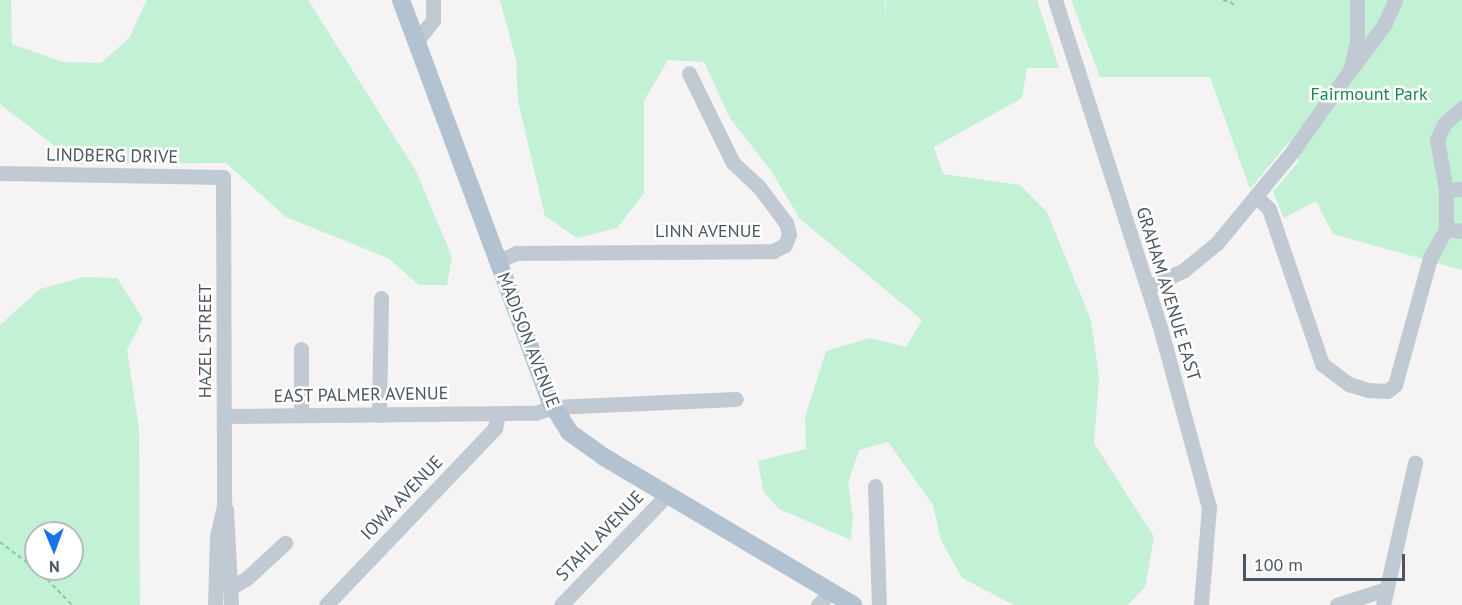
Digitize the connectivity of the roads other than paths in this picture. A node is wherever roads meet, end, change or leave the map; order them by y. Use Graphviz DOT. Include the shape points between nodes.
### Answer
graph roads {
  1 [pos="401,0"];
  2 [pos="433,0"];
  3 [pos="1055,0"];
  4 [pos="1357,0"];
  5 [pos="1395,0"];
  6 [pos="1358,26"];
  7 [pos="1380,31"];
  8 [pos="416,42"];
  9 [pos="1350,70"];
  10 [pos="689,73"];
  11 [pos="1462,108"];
  12 [pos="0,173"];
  13 [pos="224,177"];
  14 [pos="1454,190"];
  15 [pos="1257,197"];
  16 [pos="1454,230"];
  17 [pos="498,261"];
  18 [pos="1148,287"];
  19 [pos="381,298"];
  20 [pos="302,349"];
  21 [pos="736,399"];
  22 [pos="552,407"];
  23 [pos="498,414"];
  24 [pos="301,415"];
  25 [pos="379,415"];
  26 [pos="224,416"];
  27 [pos="1414,464"];
  28 [pos="875,486"];
  29 [pos="667,495"];
  30 [pos="225,506"];
  31 [pos="285,543"];
  32 [pos="230,588"];
  33 [pos="1386,589"];
  34 [pos="824,598"];
  35 [pos="215,605"];
  36 [pos="231,605"];
  37 [pos="326,605"];
  38 [pos="561,605"];
  39 [pos="853,605"];
  40 [pos="879,605"];
  41 [pos="1202,605"];
  42 [pos="1337,605"];
  43 [pos="1383,605"];
  1 -- 8 [label="main road, MADISON AVENUE"];
  2 -- 8 [label="street" via="433,20"];
  3 -- 18 [label="street, GRAHAM AVENUE EAST"];
  4 -- 6 [label="street"];
  5 -- 7 [label="street"];
  6 -- 7 [label="street" via="1364,31"];
  6 -- 9 [label="street"];
  7 -- 9 [label="street"];
  8 -- 17 [label="main road, MADISON AVENUE"];
  9 -- 15 [label="street"];
  10 -- 17 [label="street, LINN AVENUE" via="732,163 759,187 786,223 789,234 784,246 773,250 516,253"];
  11 -- 14 [label="street" via="1444,124 1438,136"];
  12 -- 13 [label="street, LINDBERG DRIVE"];
  13 -- 26 [label="street, HAZEL STREET"];
  14 -- 16 [label="street"];
  15 -- 16 [label="street" via="1269,209 1318,357 1349,384 1381,392 1395,385 1430,258"];
  15 -- 18 [label="street" via="1194,262"];
  17 -- 22 [label="main road, MADISON AVENUE"];
  18 -- 41 [label="street, GRAHAM AVENUE EAST" via="1209,507"];
  19 -- 25 [label="street"];
  20 -- 24 [label="street"];
  21 -- 22 [label="street, EAST PALMER AVENUE"];
  22 -- 23 [label="street, EAST PALMER AVENUE" via="536,413"];
  22 -- 29 [label="main road, MADISON AVENUE" via="575,439"];
  23 -- 25 [label="street, EAST PALMER AVENUE"];
  23 -- 37 [label="street, IOWA AVENUE" via="495,428"];
  24 -- 25 [label="street, EAST PALMER AVENUE"];
  24 -- 26 [label="street, EAST PALMER AVENUE"];
  26 -- 30 [label="street, HAZEL STREET"];
  27 -- 33 [label="street"];
  28 -- 40 [label="street"];
  29 -- 34 [label="main road, MADISON AVENUE"];
  29 -- 38 [label="street, STAHL AVENUE"];
  30 -- 32 [label="street, HAZEL STREET"];
  30 -- 35 [label="street, HAZEL STREET" via="217,537"];
  31 -- 32 [label="street" via="247,578"];
  32 -- 36 [label="street, HAZEL STREET"];
  33 -- 42 [label="street"];
  33 -- 43 [label="street"];
  34 -- 39 [label="main road, MADISON AVENUE"];
}
